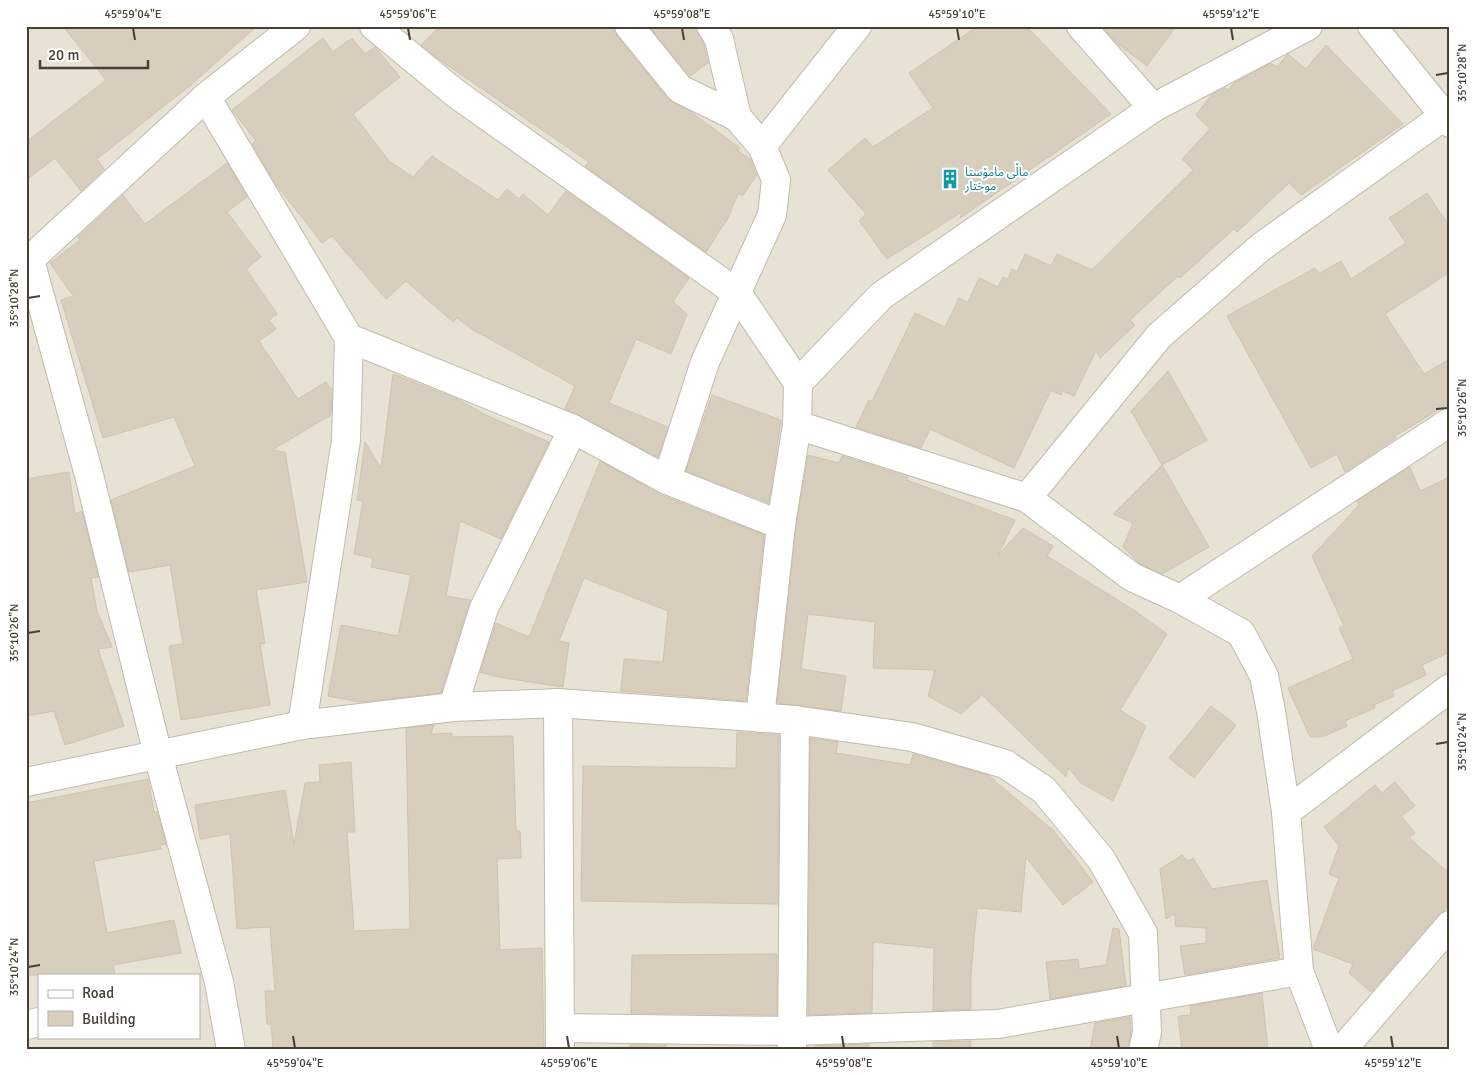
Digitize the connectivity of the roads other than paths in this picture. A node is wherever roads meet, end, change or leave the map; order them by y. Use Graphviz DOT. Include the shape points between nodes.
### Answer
graph roads {
  1 [pos="374,26"];
  2 [pos="629,26"];
  3 [pos="711,26"];
  4 [pos="857,26"];
  5 [pos="1081,26"];
  6 [pos="1308,26"];
  7 [pos="1372,26"];
  8 [pos="294,27"];
  9 [pos="206,97"];
  10 [pos="1153,108"];
  11 [pos="737,117"];
  12 [pos="1447,119"];
  13 [pos="762,146"];
  14 [pos="28,262"];
  15 [pos="737,293"];
  16 [pos="349,338"];
  17 [pos="798,383"];
  18 [pos="1450,422"];
  19 [pos="797,424"];
  20 [pos="573,429"];
  21 [pos="667,480"];
  22 [pos="1027,498"];
  23 [pos="780,525"];
  24 [pos="1180,599"];
  25 [pos="1450,688"];
  26 [pos="558,703"];
  27 [pos="453,707"];
  28 [pos="760,718"];
  29 [pos="794,720"];
  30 [pos="302,725"];
  31 [pos="158,754"];
  32 [pos="26,782"];
  33 [pos="1286,812"];
  34 [pos="1450,925"];
  35 [pos="1300,971"];
  36 [pos="209,984"];
  37 [pos="1147,998"];
  38 [pos="560,1039"];
  39 [pos="792,1040"];
  40 [pos="231,1050"];
  41 [pos="1144,1050"];
  42 [pos="1329,1050"];
  43 [pos="1342,1050"];
  1 -- 15 [label="street" via="454,93"];
  2 -- 11 [label="street" via="680,88"];
  3 -- 11 [label="street" via="719,40"];
  4 -- 13 [label="street"];
  5 -- 10 [label="street"];
  6 -- 10 [label="street"];
  7 -- 12 [label="street"];
  8 -- 9 [label="street"];
  9 -- 14 [label="street"];
  9 -- 16 [label="street"];
  10 -- 17 [label="street" via="881,296"];
  11 -- 13 [label="street"];
  12 -- 22 [label="street" via="1261,247 1159,336"];
  13 -- 15 [label="street" via="776,180 772,215"];
  14 -- 31 [label="street" via="88,475"];
  15 -- 17 [label="street"];
  15 -- 21 [label="street" via="705,362"];
  16 -- 20 [label="street"];
  16 -- 30 [label="street" via="346,440"];
  17 -- 19 [label="street"];
  18 -- 24 [label="street"];
  19 -- 22 [label="street"];
  19 -- 23 [label="street"];
  20 -- 21 [label="street"];
  20 -- 27 [label="street" via="484,608"];
  21 -- 23 [label="street"];
  22 -- 24 [label="street" via="1132,577"];
  23 -- 28 [label="street"];
  24 -- 33 [label="street" via="1241,633 1264,676"];
  25 -- 33 [label="street"];
  26 -- 27 [label="street"];
  26 -- 28 [label="street"];
  26 -- 38 [label="street"];
  27 -- 30 [label="street"];
  28 -- 29 [label="street"];
  29 -- 37 [label="street" via="921,740 1005,764 1044,790 1101,858 1143,933"];
  29 -- 39 [label="street"];
  30 -- 31 [label="street"];
  31 -- 32 [label="street"];
  31 -- 36 [label="street"];
  33 -- 35 [label="street"];
  34 -- 43 [label="street"];
  35 -- 37 [label="street"];
  35 -- 42 [label="street"];
  36 -- 40 [label="street"];
  37 -- 39 [label="street" via="998,1024"];
  37 -- 41 [label="street"];
  38 -- 39 [label="street"];
}
